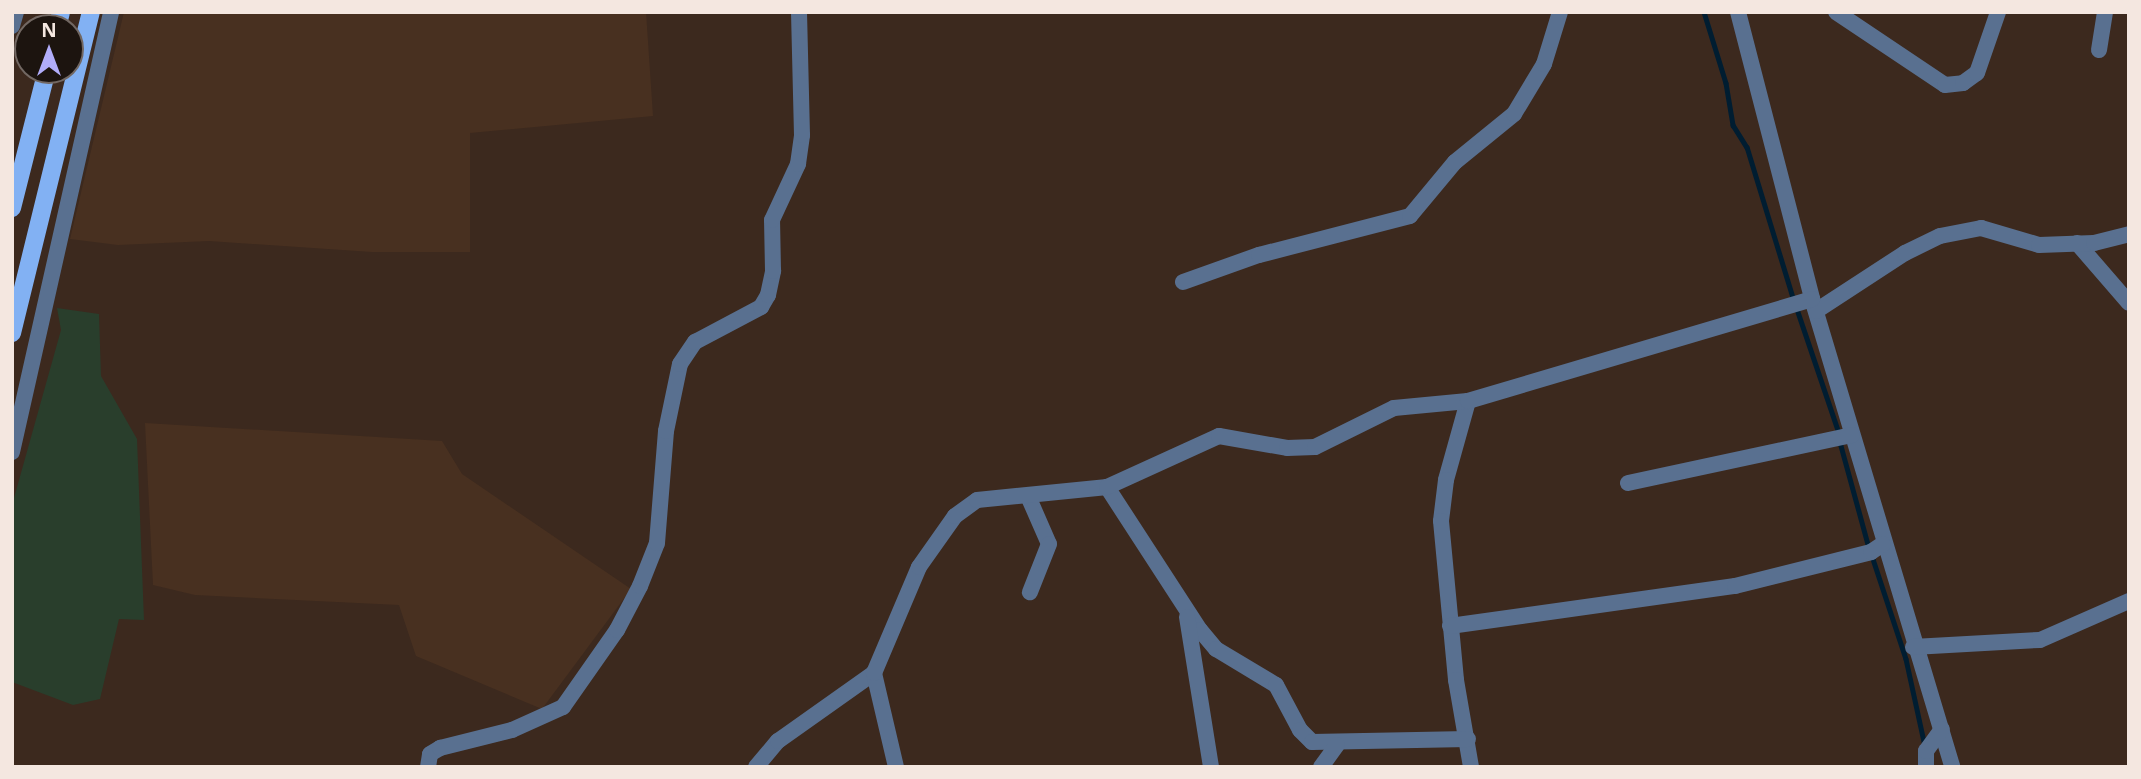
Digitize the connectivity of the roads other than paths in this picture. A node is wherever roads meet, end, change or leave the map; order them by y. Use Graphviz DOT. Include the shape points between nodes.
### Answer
graph roads {
  1 [pos="16,12"];
  2 [pos="91,12"];
  3 [pos="111,12"];
  4 [pos="799,12"];
  5 [pos="1560,12"];
  6 [pos="1738,12"];
  7 [pos="1836,12"];
  8 [pos="1998,12"];
  9 [pos="2105,12"];
  10 [pos="12,26"];
  11 [pos="2099,50"];
  12 [pos="43,84"];
  13 [pos="12,208"];
  14 [pos="2129,234"];
  15 [pos="2077,243"];
  16 [pos="1183,282"];
  17 [pos="2129,303"];
  18 [pos="1814,305"];
  19 [pos="12,333"];
  20 [pos="1468,401"];
  21 [pos="1852,435"];
  22 [pos="12,452"];
  23 [pos="1628,483"];
  24 [pos="1107,487"];
  25 [pos="1028,496"];
  26 [pos="1883,544"];
  27 [pos="1030,592"];
  28 [pos="2129,601"];
  29 [pos="1186,611"];
  30 [pos="1450,626"];
  31 [pos="1913,647"];
  32 [pos="874,673"];
  33 [pos="1942,729"];
  34 [pos="1468,739"];
  35 [pos="1337,745"];
  36 [pos="428,767"];
  37 [pos="755,767"];
  38 [pos="896,767"];
  39 [pos="1211,767"];
  40 [pos="1321,767"];
  41 [pos="1471,767"];
  42 [pos="1926,767"];
  43 [pos="1952,767"];
  1 -- 10 [label="street"];
  2 -- 19 [label="main road"];
  3 -- 22 [label="street"];
  4 -- 36 [label="street" via="802,135 798,164 772,220 768,295 761,306 695,342 680,364 666,431 657,543 640,586 617,630 563,707 512,730 440,748 430,754"];
  5 -- 16 [label="street" via="1544,64 1514,114 1455,162 1410,216 1259,256"];
  6 -- 18 [label="street"];
  7 -- 8 [label="street" via="1945,85 1963,83 1977,73"];
  9 -- 11 [label="street"];
  12 -- 13 [label="main road"];
  14 -- 15 [label="street"];
  15 -- 17 [label="street"];
  15 -- 18 [label="street" via="2029,245 1982,228 1940,236"];
  18 -- 20 [label="street"];
  18 -- 21 [label="street"];
  20 -- 24 [label="street" via="1394,408 1315,447 1287,448 1219,436"];
  20 -- 30 [label="street" via="1446,480 1441,521"];
  21 -- 23 [label="street"];
  21 -- 26 [label="street"];
  24 -- 25 [label="street"];
  24 -- 29 [label="street"];
  25 -- 27 [label="street" via="1049,544"];
  25 -- 32 [label="street" via="977,500 955,516 919,567"];
  26 -- 30 [label="street" via="1860,555 1735,586"];
  26 -- 31 [label="street"];
  28 -- 31 [label="street" via="2040,640"];
  29 -- 35 [label="street" via="1216,649 1276,685 1305,737"];
  29 -- 39 [label="street"];
  30 -- 34 [label="street"];
  31 -- 33 [label="street"];
  32 -- 37 [label="street" via="778,741"];
  32 -- 38 [label="street"];
  33 -- 42 [label="street" via="1926,751"];
  33 -- 43 [label="street"];
  34 -- 35 [label="street"];
  34 -- 41 [label="street"];
  35 -- 40 [label="street"];
}
